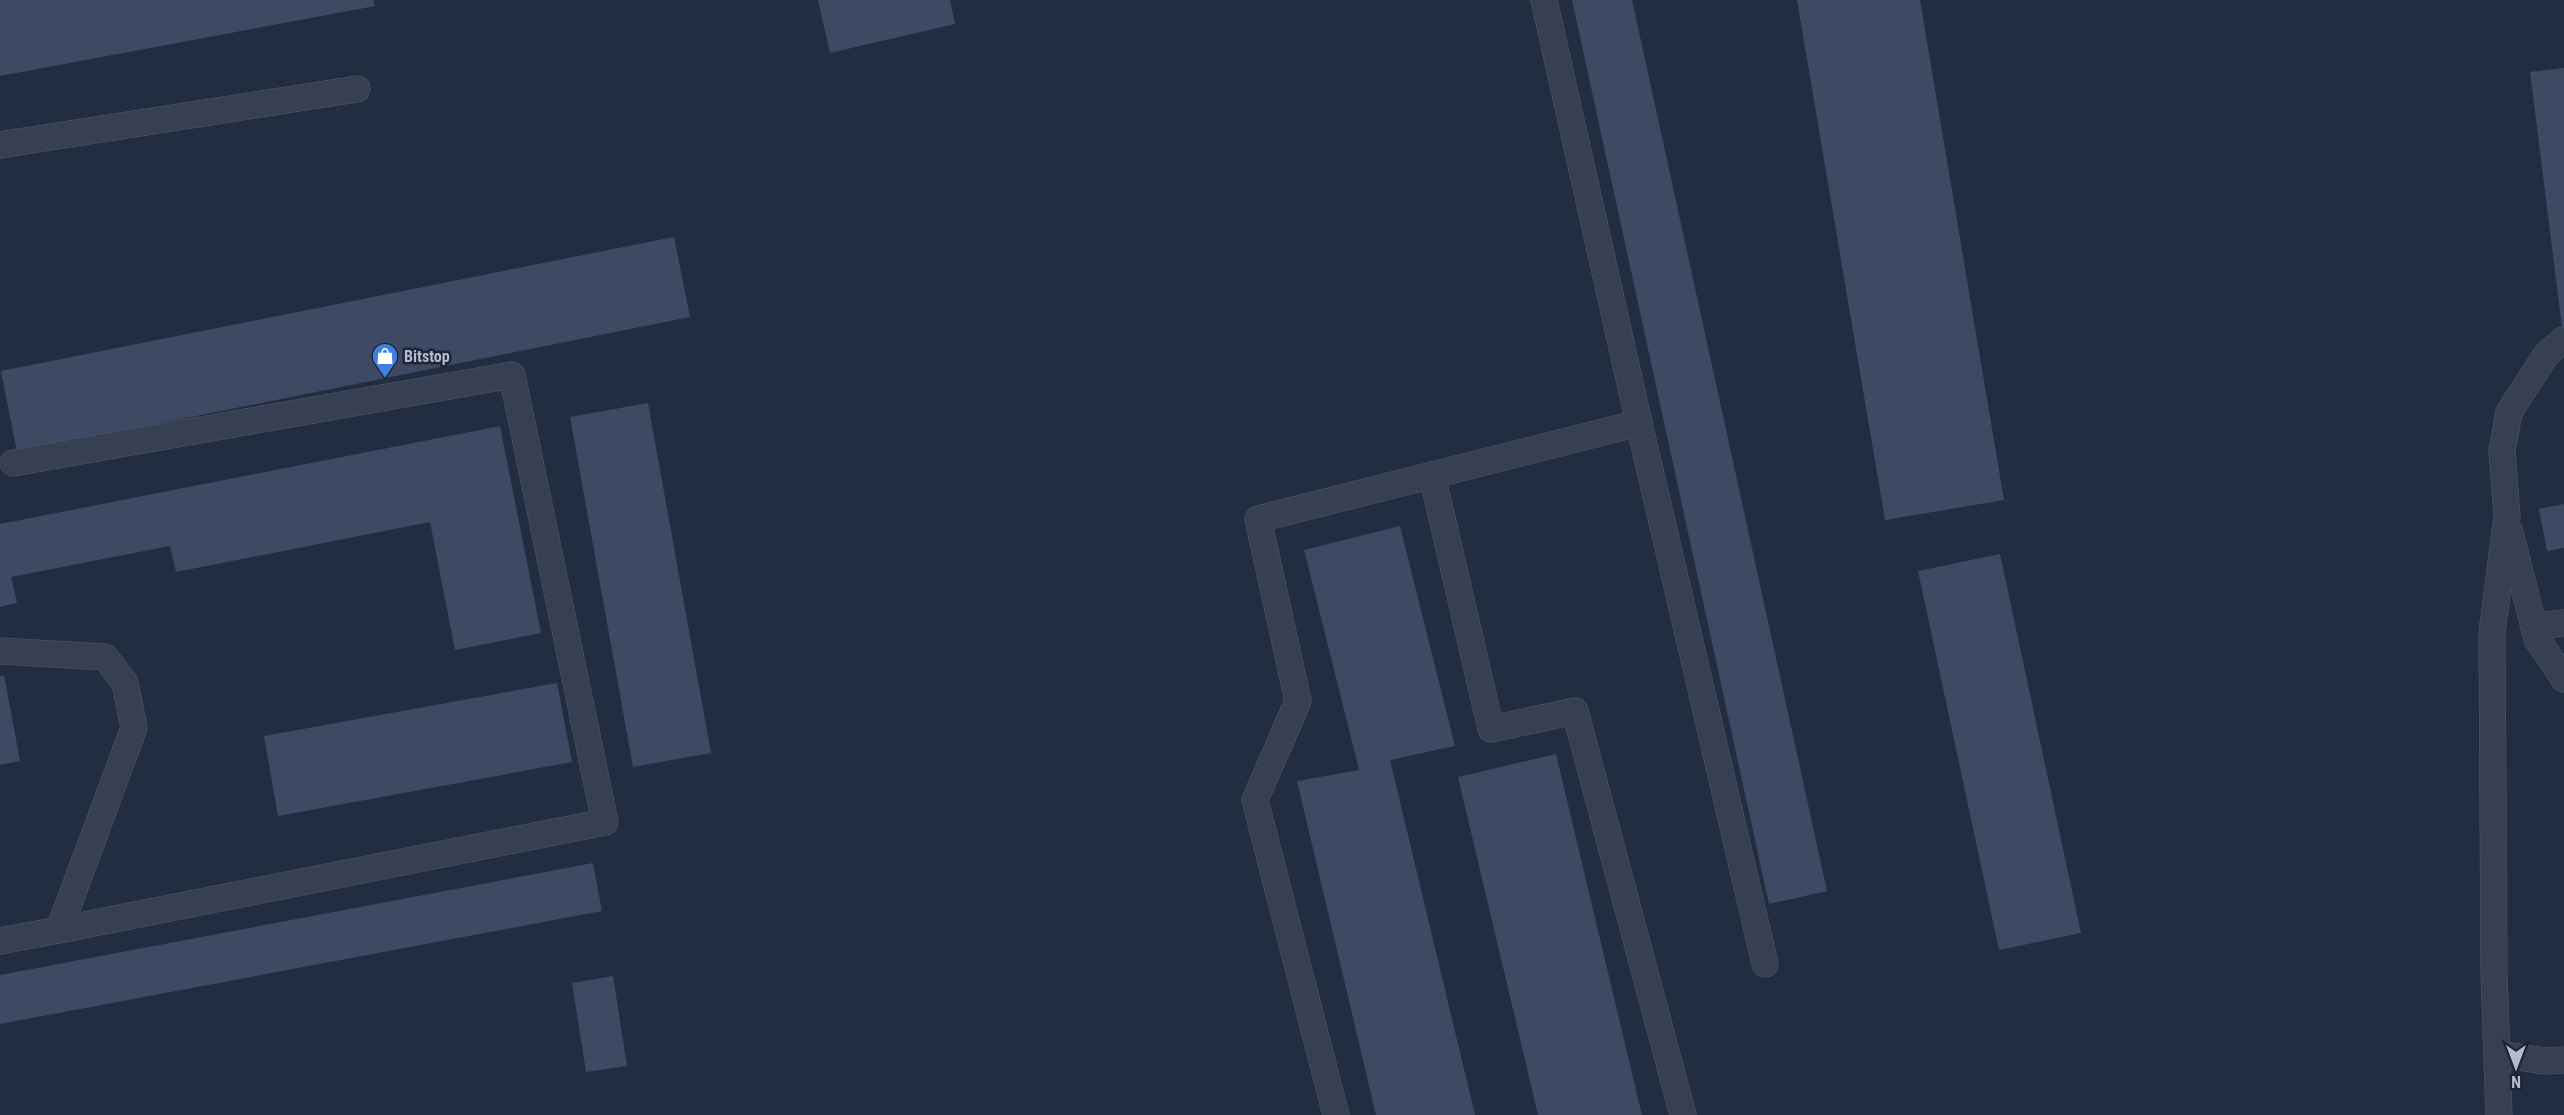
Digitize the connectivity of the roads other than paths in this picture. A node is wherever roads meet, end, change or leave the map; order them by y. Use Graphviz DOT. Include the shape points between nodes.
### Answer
graph roads {
  1 [pos="1544,0"];
  2 [pos="357,89"];
  3 [pos="0,145"];
  4 [pos="2563,340"];
  5 [pos="1638,423"];
  6 [pos="13,463"];
  7 [pos="1432,475"];
  8 [pos="2507,517"];
  9 [pos="2564,623"];
  10 [pos="2534,626"];
  11 [pos="0,651"];
  12 [pos="2564,679"];
  13 [pos="59,930"];
  14 [pos="0,941"];
  15 [pos="1765,964"];
  16 [pos="2499,1054"];
  17 [pos="2564,1060"];
  18 [pos="1336,1115"];
  19 [pos="1683,1115"];
  20 [pos="2499,1115"];
  1 -- 5 [label="lane"];
  2 -- 3 [label="lane"];
  4 -- 8 [label="lane" via="2546,355 2508,412 2502,451"];
  5 -- 7 [label="lane"];
  5 -- 15 [label="lane"];
  6 -- 13 [label="lane" via="512,375 605,822"];
  7 -- 18 [label="lane" via="1258,519 1298,701 1255,800"];
  7 -- 19 [label="lane" via="1491,729 1575,711"];
  8 -- 10 [label="lane"];
  8 -- 16 [label="lane" via="2492,632 2494,973"];
  9 -- 10 [label="lane"];
  10 -- 12 [label="lane" via="2537,639"];
  11 -- 13 [label="lane" via="105,657 125,683 134,728"];
  13 -- 14 [label="lane"];
  16 -- 17 [label="lane"];
  16 -- 20 [label="lane"];
}
